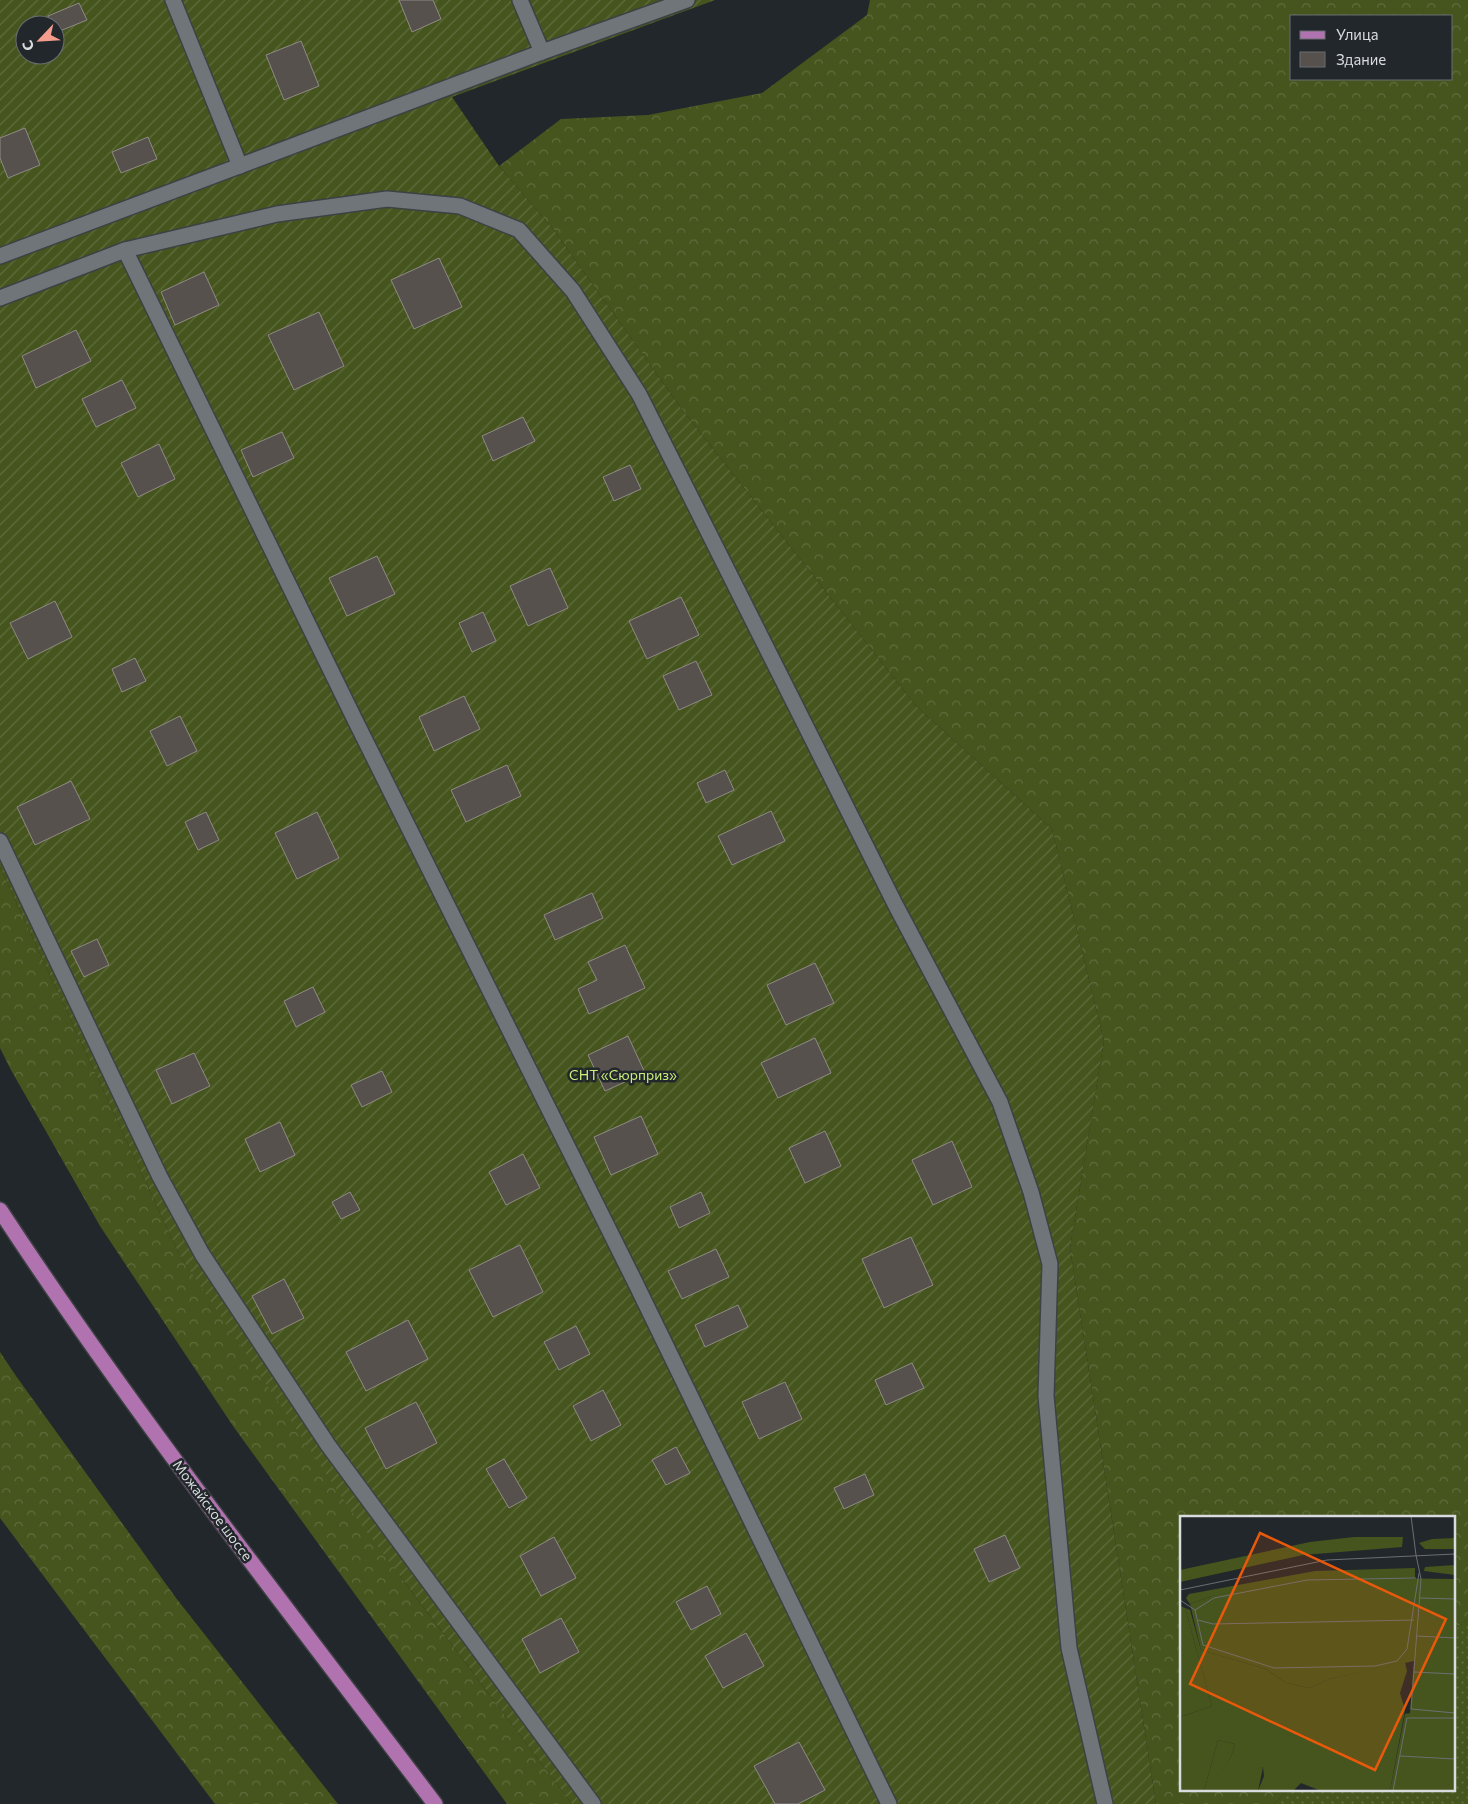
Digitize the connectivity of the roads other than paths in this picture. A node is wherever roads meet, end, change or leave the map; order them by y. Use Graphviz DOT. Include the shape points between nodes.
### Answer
graph roads {
  1 [pos="173,0"];
  2 [pos="520,0"];
  3 [pos="687,0"];
  4 [pos="542,52"];
  5 [pos="240,166"];
  6 [pos="125,250"];
  7 [pos="0,256"];
  8 [pos="0,298"];
  9 [pos="0,841"];
  10 [pos="0,1210"];
  11 [pos="434,1804"];
  12 [pos="593,1804"];
  13 [pos="889,1804"];
  14 [pos="1105,1804"];
  1 -- 5 [label="street"];
  2 -- 4 [label="street"];
  3 -- 4 [label="street"];
  4 -- 5 [label="street"];
  5 -- 7 [label="street"];
  6 -- 8 [label="street"];
  6 -- 13 [label="street" via="640,1291"];
  6 -- 14 [label="street" via="277,214 386,199 460,206 519,230 574,291 639,394 892,897 1000,1102 1031,1192 1050,1264 1046,1396 1069,1648"];
  9 -- 12 [label="street" via="160,1177 202,1254 328,1445"];
  10 -- 11 [label="main road, Можайское шоссе" via="168,1449"];
}
